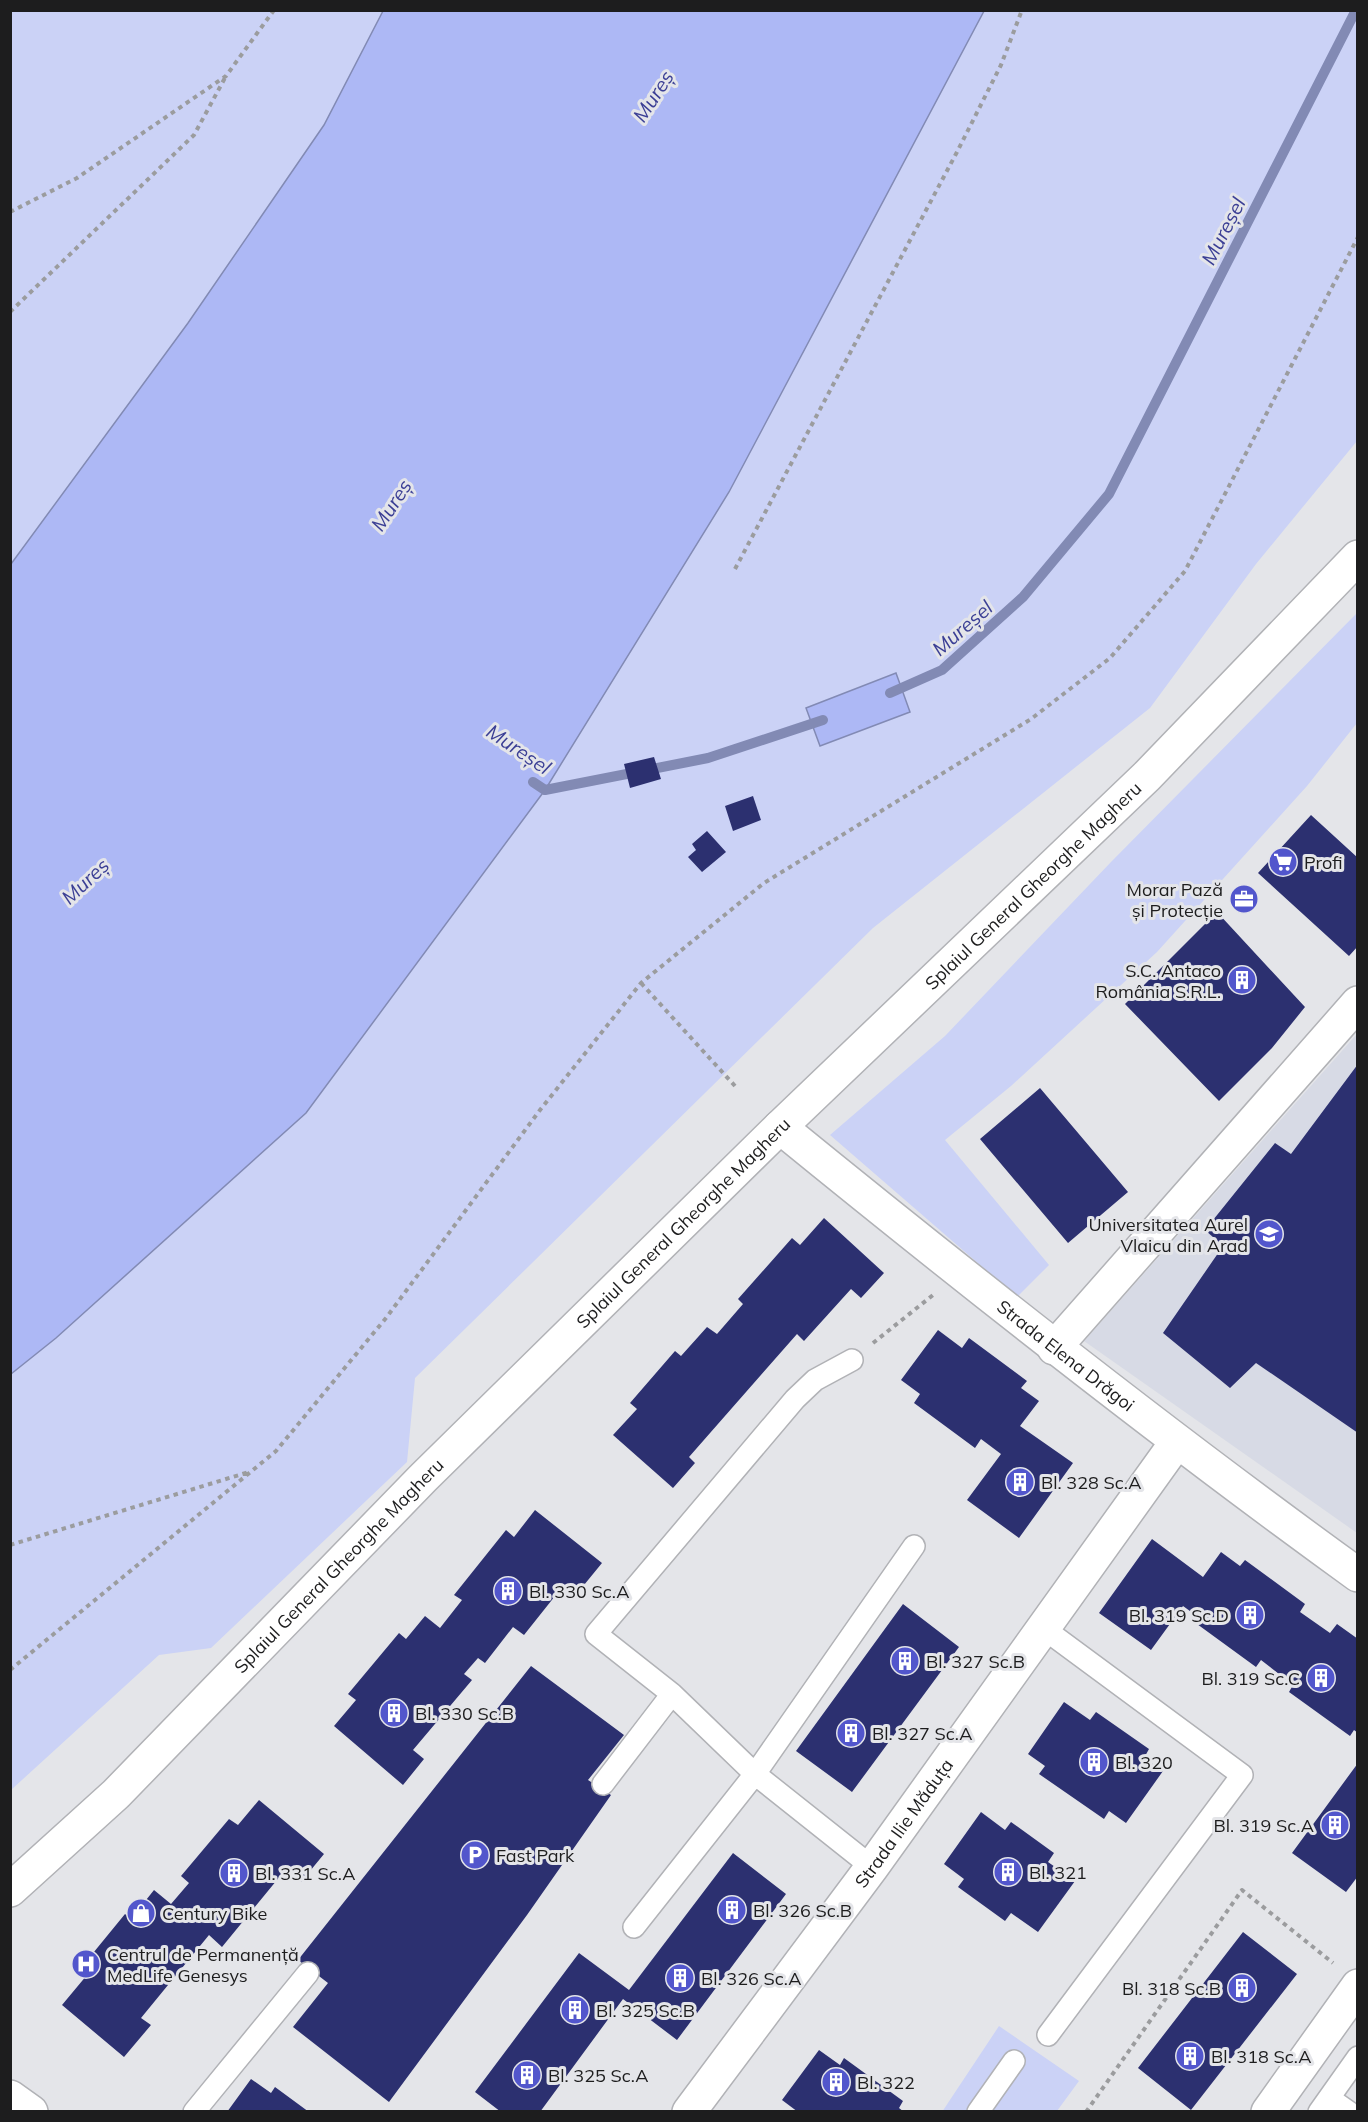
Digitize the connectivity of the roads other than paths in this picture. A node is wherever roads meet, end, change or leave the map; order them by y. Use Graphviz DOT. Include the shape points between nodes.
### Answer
graph roads {
  1 [pos="1358,557"];
  2 [pos="1358,1003"];
  3 [pos="780,1127"];
  4 [pos="1054,1348"];
  5 [pos="852,1360"];
  6 [pos="1176,1443"];
  7 [pos="914,1546"];
  8 [pos="1358,1575"];
  9 [pos="1044,1628"];
  10 [pos="672,1694"];
  11 [pos="755,1774"];
  12 [pos="603,1784"];
  13 [pos="872,1867"];
  14 [pos="10,1890"];
  15 [pos="634,1927"];
  16 [pos="308,1973"];
  17 [pos="1349,1977"];
  18 [pos="1048,2035"];
  19 [pos="1358,2057"];
  20 [pos="1014,2061"];
  21 [pos="10,2097"];
  22 [pos="1324,2105"];
  23 [pos="32,2112"];
  24 [pos="194,2112"];
  25 [pos="690,2112"];
  26 [pos="978,2112"];
  27 [pos="1268,2112"];
  28 [pos="1349,2112"];
  1 -- 3 [label="street, Splaiul General Gheorghe Magheru" via="1147,776"];
  2 -- 4 [label="street"];
  3 -- 4 [label="street, Strada Elena Drăgoi"];
  3 -- 14 [label="street, Splaiul General Gheorghe Magheru" via="423,1478 116,1794"];
  4 -- 6 [label="street, Strada Elena Drăgoi"];
  5 -- 10 [label="lane" via="815,1380 795,1399 596,1634"];
  6 -- 8 [label="street, Strada Elena Drăgoi"];
  6 -- 9 [label="street, Strada Ilie Măduța"];
  7 -- 11 [label="lane"];
  9 -- 13 [label="street, Strada Ilie Măduța"];
  9 -- 18 [label="lane" via="1242,1775"];
  10 -- 11 [label="lane"];
  10 -- 12 [label="lane"];
  11 -- 13 [label="lane"];
  11 -- 15 [label="lane"];
  13 -- 25 [label="street, Strada Ilie Măduța"];
  16 -- 24 [label="lane"];
  17 -- 27 [label="street"];
  19 -- 22 [label="lane"];
  20 -- 26 [label="lane"];
  21 -- 23 [label="street"];
  22 -- 28 [label="lane"];
}
